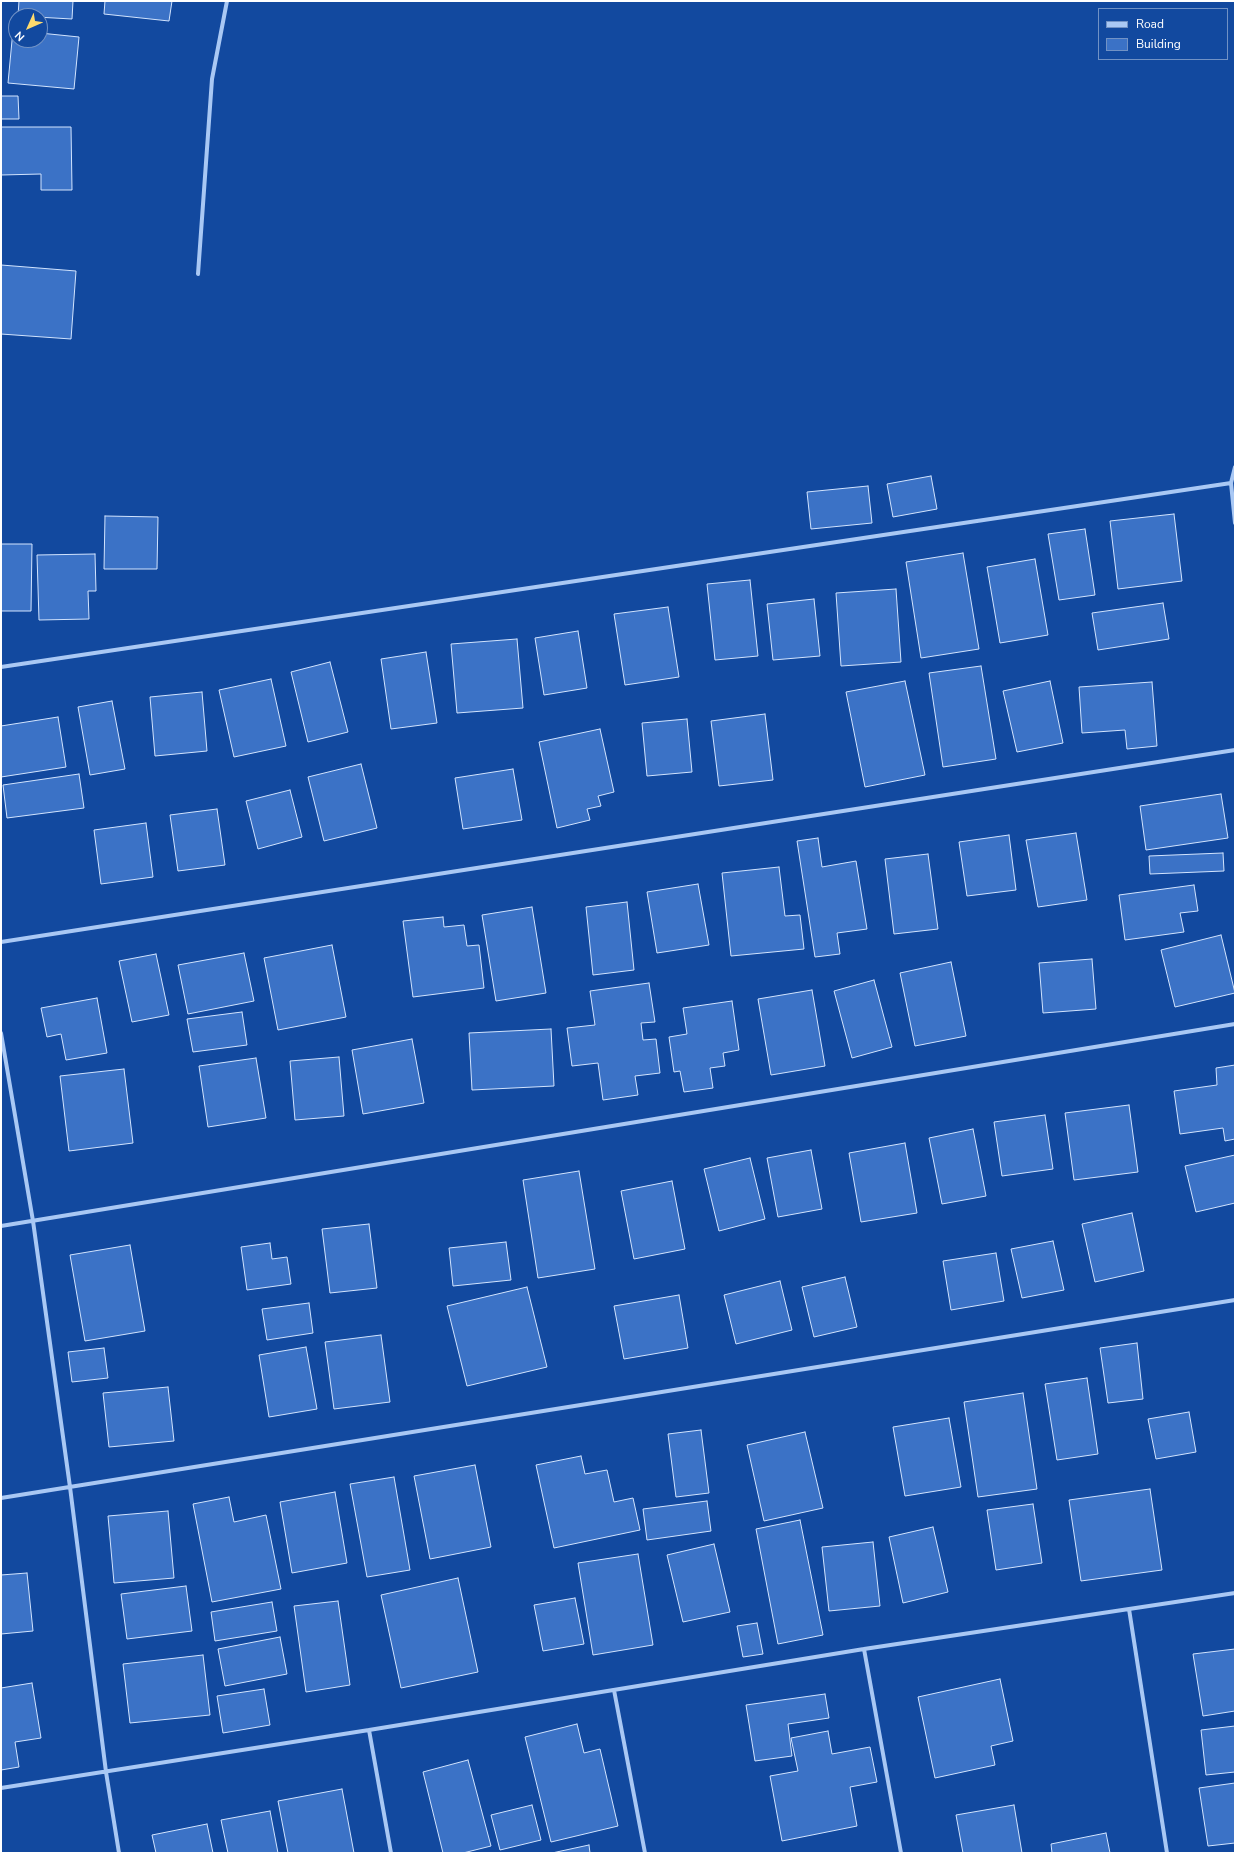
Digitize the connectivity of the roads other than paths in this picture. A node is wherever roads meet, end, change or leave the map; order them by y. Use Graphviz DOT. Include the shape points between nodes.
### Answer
graph roads {
  1 [pos="227,1"];
  2 [pos="198,274"];
  3 [pos="1235,467"];
  4 [pos="1231,483"];
  5 [pos="1235,523"];
  6 [pos="1,667"];
  7 [pos="1235,750"];
  8 [pos="1,942"];
  9 [pos="1235,1024"];
  10 [pos="1,1033"];
  11 [pos="33,1221"];
  12 [pos="1,1226"];
  13 [pos="1235,1300"];
  14 [pos="70,1487"];
  15 [pos="1,1498"];
  16 [pos="1235,1593"];
  17 [pos="1129,1609"];
  18 [pos="864,1649"];
  19 [pos="614,1690"];
  20 [pos="369,1730"];
  21 [pos="106,1772"];
  22 [pos="1,1788"];
  23 [pos="119,1853"];
  24 [pos="391,1853"];
  25 [pos="645,1853"];
  26 [pos="901,1853"];
  27 [pos="1167,1853"];
  1 -- 2 [label="street" via="212,79"];
  3 -- 4 [label="street"];
  4 -- 5 [label="street"];
  4 -- 6 [label="street"];
  7 -- 8 [label="street"];
  9 -- 11 [label="street"];
  10 -- 11 [label="street"];
  11 -- 12 [label="street"];
  11 -- 14 [label="street"];
  13 -- 14 [label="street"];
  14 -- 15 [label="street"];
  14 -- 21 [label="street"];
  16 -- 17 [label="street"];
  17 -- 18 [label="street"];
  17 -- 27 [label="street"];
  18 -- 19 [label="street"];
  18 -- 26 [label="street"];
  19 -- 20 [label="street"];
  19 -- 25 [label="street"];
  20 -- 21 [label="street"];
  20 -- 24 [label="street"];
  21 -- 22 [label="street"];
  21 -- 23 [label="street"];
}
